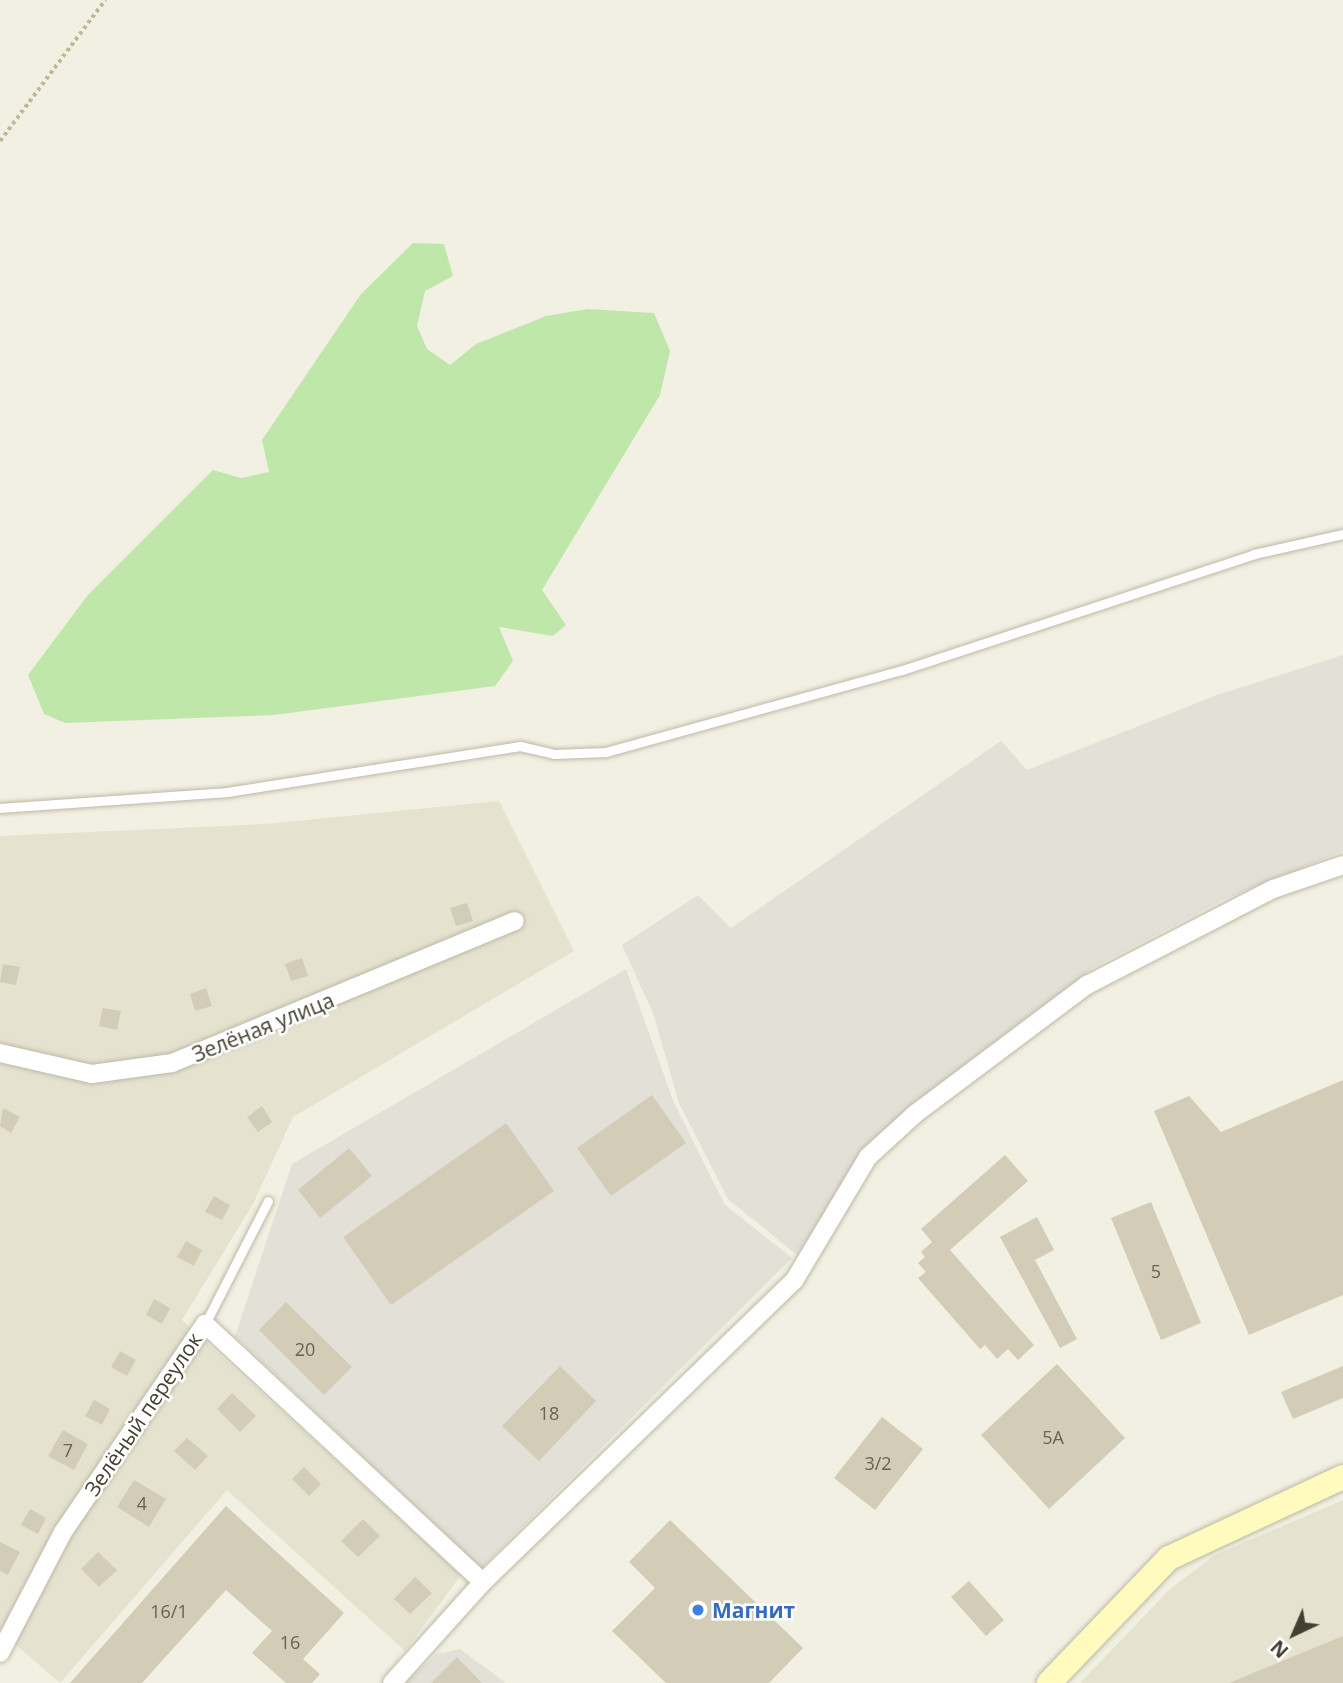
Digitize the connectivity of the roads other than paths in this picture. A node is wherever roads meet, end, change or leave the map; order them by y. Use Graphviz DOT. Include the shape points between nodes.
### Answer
graph roads {
  1 [pos="1343,534"];
  2 [pos="0,808"];
  3 [pos="1343,865"];
  4 [pos="516,921"];
  5 [pos="0,1053"];
  6 [pos="268,1201"];
  7 [pos="205,1324"];
  8 [pos="1343,1477"];
  9 [pos="483,1582"];
  10 [pos="0,1653"];
  11 [pos="392,1683"];
  12 [pos="1049,1683"];
  1 -- 2 [label="lane" via="1254,554 902,670 606,752 554,754 508,747 227,792"];
  3 -- 9 [label="street" via="1273,889 1087,985 915,1114 868,1157 794,1281"];
  4 -- 5 [label="street, Зелёная улица" via="172,1063 92,1074"];
  6 -- 7 [label="lane"];
  7 -- 9 [label="street, Зелёный переулок"];
  7 -- 10 [label="street, Зелёный переулок" via="63,1532"];
  8 -- 12 [label="street" via="1169,1558"];
  9 -- 11 [label="street"];
}
